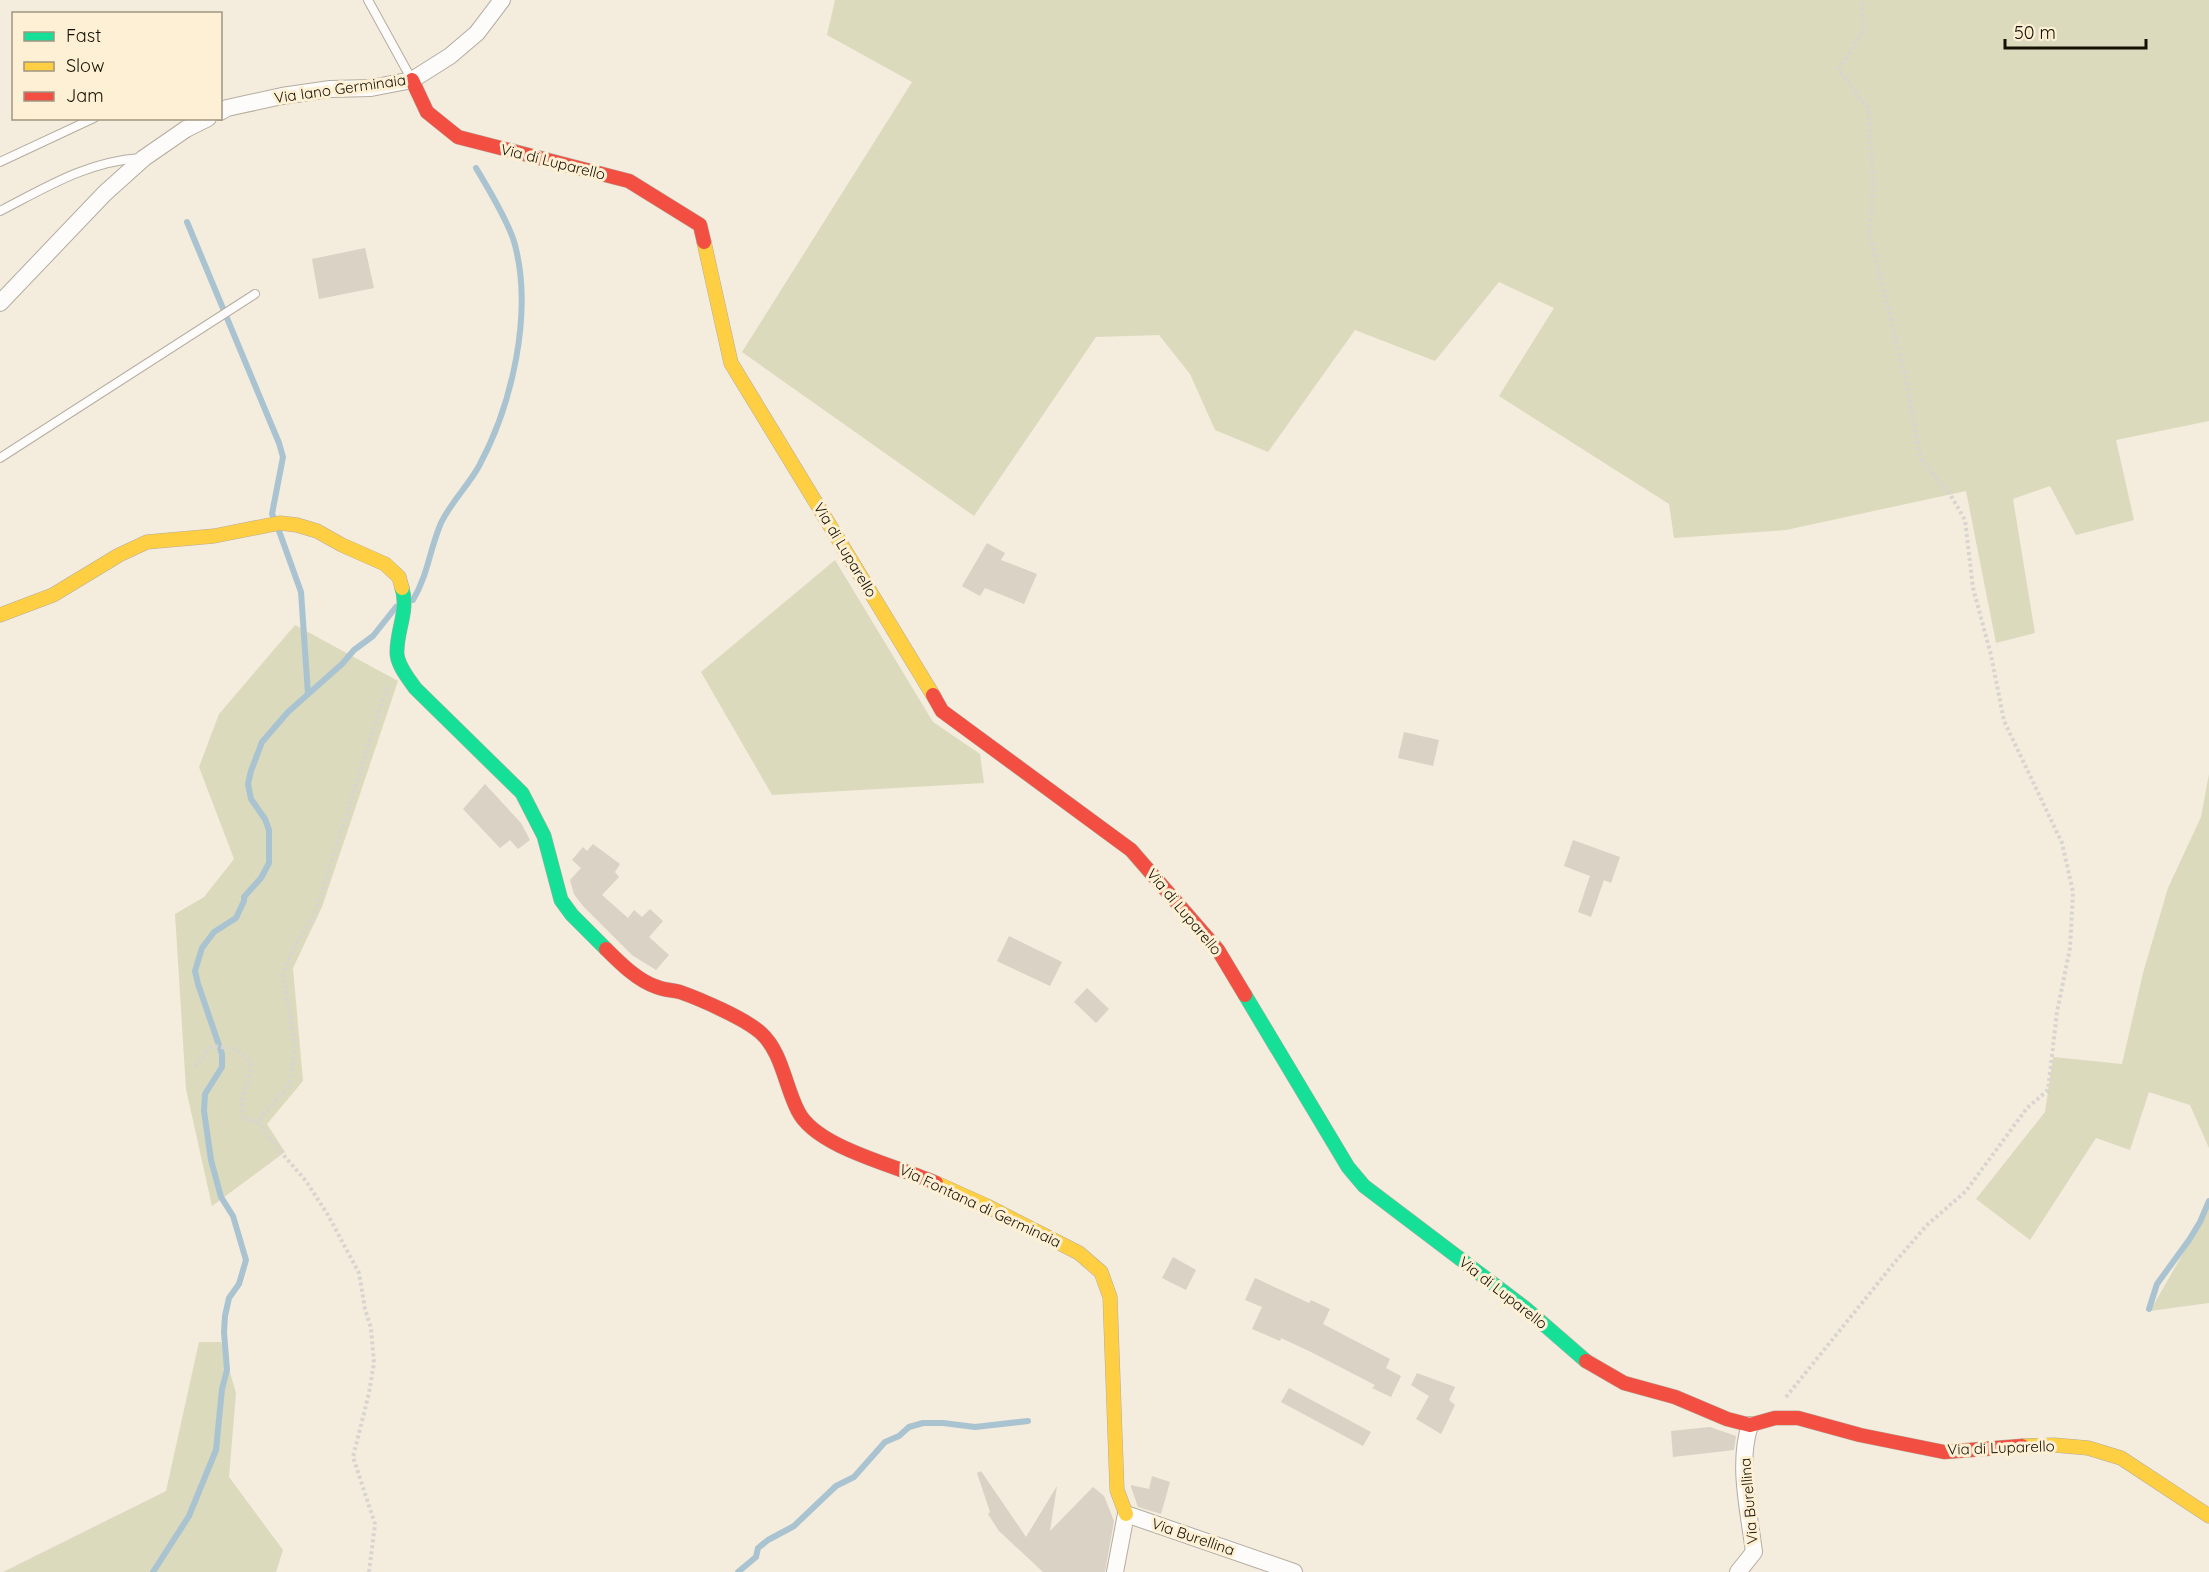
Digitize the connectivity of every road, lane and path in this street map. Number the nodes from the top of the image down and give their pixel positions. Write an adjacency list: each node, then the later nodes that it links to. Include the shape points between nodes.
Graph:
1 (368, 0): 4 (lane)
2 (502, 0): 4 (street, Via Iano Germinaia, via 477,33)
3 (1862, 0): 18 (path, via 1864,29 1839,70 1869,111 1873,181 1870,235 1877,269 1904,370 1921,459 1950,494 1965,520 1973,588 2004,721 2062,843 2073,892 2070,948 2057,1012 2048,1090 2027,1108 1966,1191 1920,1232 1795,1388)
4 (412, 80): 5 (street, Via Iano Germinaia, via 282,96); 19 (street, Via di Luparello, via 428,112 458,137 629,181 700,225 731,363 942,711 1131,850 1218,950 1348,1167 1364,1186 1609,1376)
5 (222, 111)
6 (90, 120): 9 (lane)
7 (201, 120): 8 (street)
8 (144, 158): 10 (lane, via 81,170); 12 (street, via 105,193)
9 (0, 162)
10 (0, 211)
11 (255, 294): 13 (lane)
12 (0, 303)
13 (0, 458)
14 (0, 615): 15 (street, via 53,595 147,542 214,536 280,523 317,531 385,564 399,577 406,600)
15 (397, 655): 17 (path, via 315,914 295,945 283,975 295,1045 290,1085); 20 (street, Via Fontana di Germinaia, via 415,688 522,793 544,836 561,900 623,966 656,987 715,1007 761,1033 776,1052 798,1112 808,1126 833,1144 912,1172 987,1206 1079,1253 1101,1272 1110,1297 1118,1490)
16 (195, 1067): 17 (path, via 212,1046 237,1049 250,1063 242,1097 243,1119)
17 (258, 1122): 22 (path, via 306,1181 359,1273 374,1363 352,1457 375,1524)
18 (1778, 1403)
19 (1750, 1425): 21 (street, Via di Luparello, via 1775,1418 1798,1418 1944,1452 2054,1445 2088,1448 2121,1458); 25 (street, Via Burellina, via 1744,1470 1754,1552)
20 (1126, 1514): 23 (street); 24 (street, Via Burellina)
21 (2209, 1516)
22 (369, 1572)
23 (1115, 1572)
24 (1294, 1572)
25 (1738, 1572)

